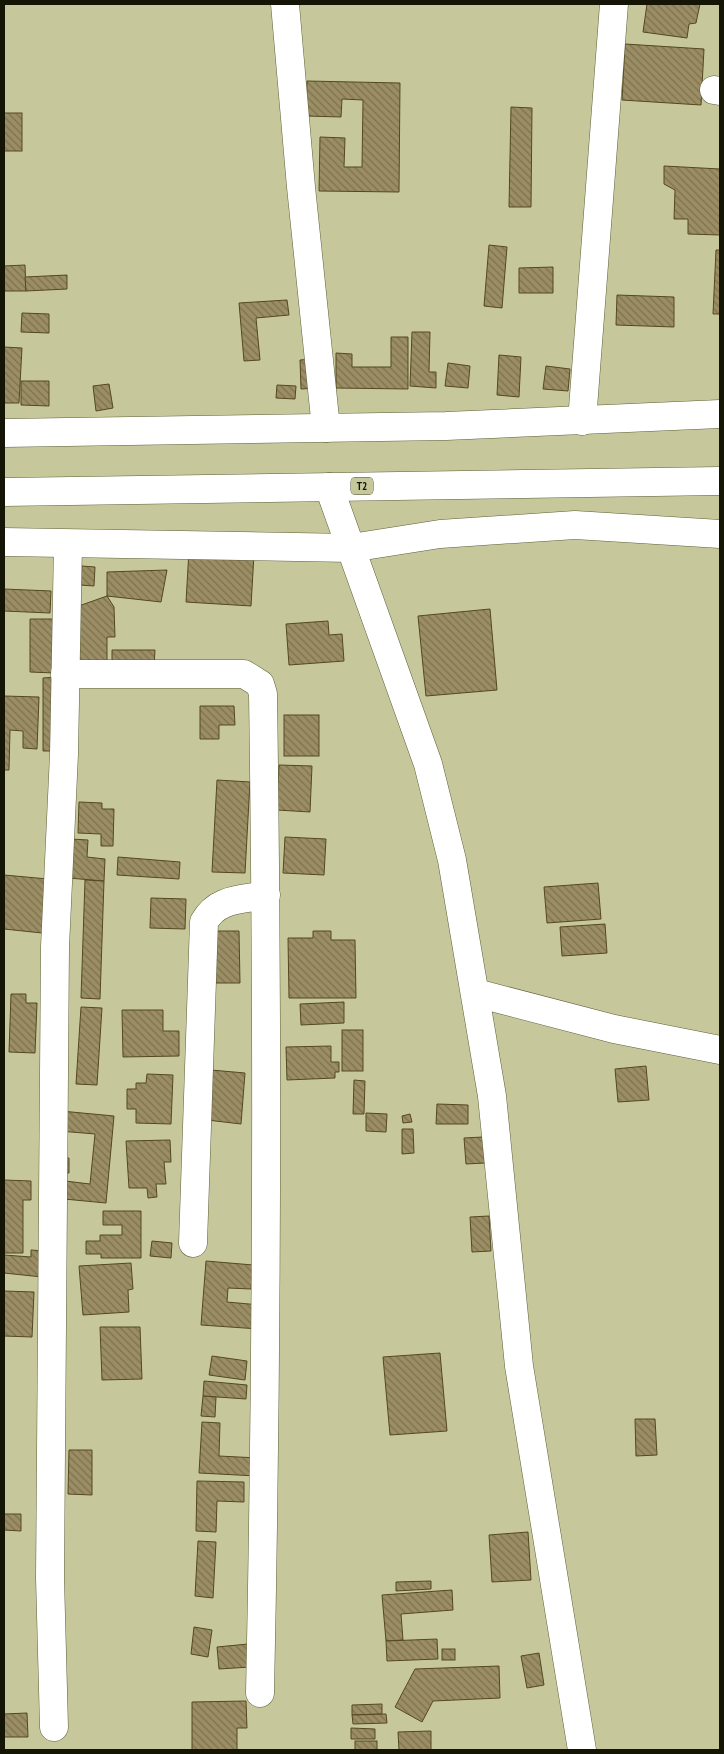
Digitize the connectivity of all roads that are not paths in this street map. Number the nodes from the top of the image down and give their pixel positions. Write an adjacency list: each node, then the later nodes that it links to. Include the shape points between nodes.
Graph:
1 (285, 4): 5 (main road)
2 (614, 4): 4 (main road)
3 (720, 414): 4 (main road)
4 (582, 422): 5 (main road)
5 (326, 428): 6 (main road)
6 (4, 433)
7 (720, 480): 8 (main road, T2)
8 (329, 487): 9 (main road, T2); 13 (main road)
9 (4, 492)
10 (720, 534): 13 (main road, via 575,525 440,534)
11 (4, 542): 12 (main road)
12 (68, 544): 13 (main road); 14 (main road)
13 (351, 548): 16 (main road, via 428,764 452,860)
14 (65, 674): 15 (main road, via 244,674 260,684); 20 (main road, via 55,947 50,1568)
15 (266, 895): 18 (main road, via 223,903 211,910 204,922); 19 (main road, via 265,1492)
16 (476, 993): 17 (main road, via 614,1029); 21 (main road, via 492,1096 519,1366)
17 (720, 1050)
18 (193, 1243)
19 (260, 1693)
20 (54, 1727)
21 (582, 1750)

